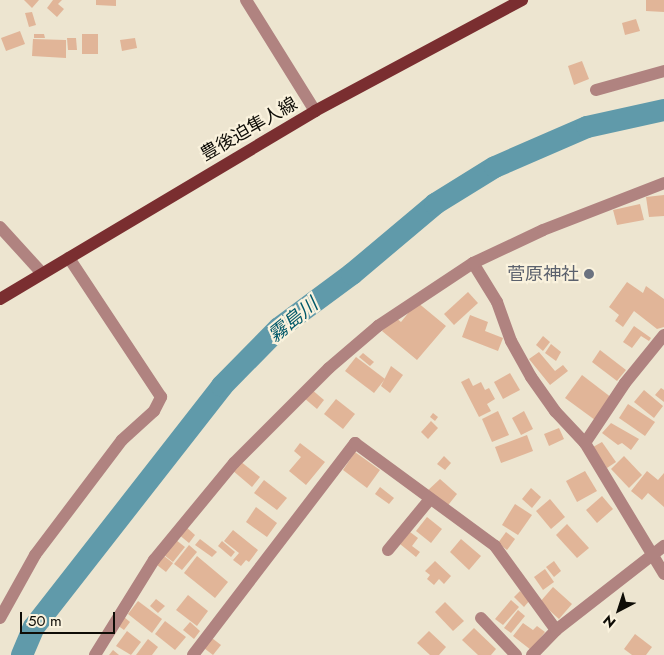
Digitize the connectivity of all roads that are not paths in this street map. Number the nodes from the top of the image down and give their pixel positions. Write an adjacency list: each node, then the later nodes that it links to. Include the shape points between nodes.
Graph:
1 (246, 0): 5 (street)
2 (522, 0): 5 (main road, 豊後迫隼人線)
3 (664, 71): 4 (street)
4 (596, 90)
5 (315, 111): 8 (main road, 豊後迫隼人線)
6 (664, 183): 9 (street, via 543,230)
7 (0, 227): 10 (street)
8 (69, 258): 10 (main road, 豊後迫隼人線); 19 (street, via 161,396 154,411 122,440 35,555)
9 (473, 263): 13 (street, via 497,302 511,341 531,377); 22 (street, via 378,326 329,368 234,463 154,560)
10 (41, 272): 11 (main road, 豊後迫隼人線)
11 (0, 298)
12 (664, 335): 13 (street, via 625,383)
13 (585, 443): 17 (street)
14 (430, 499): 16 (street); 21 (street, via 494,546); 23 (street, via 365,447 351,444)
15 (664, 546): 17 (street)
16 (388, 550)
17 (653, 555): 18 (street); 21 (street)
18 (664, 574)
19 (0, 618)
20 (481, 618): 24 (street)
21 (556, 630): 25 (street)
22 (95, 655)
23 (192, 655)
24 (516, 655)
25 (532, 655)

